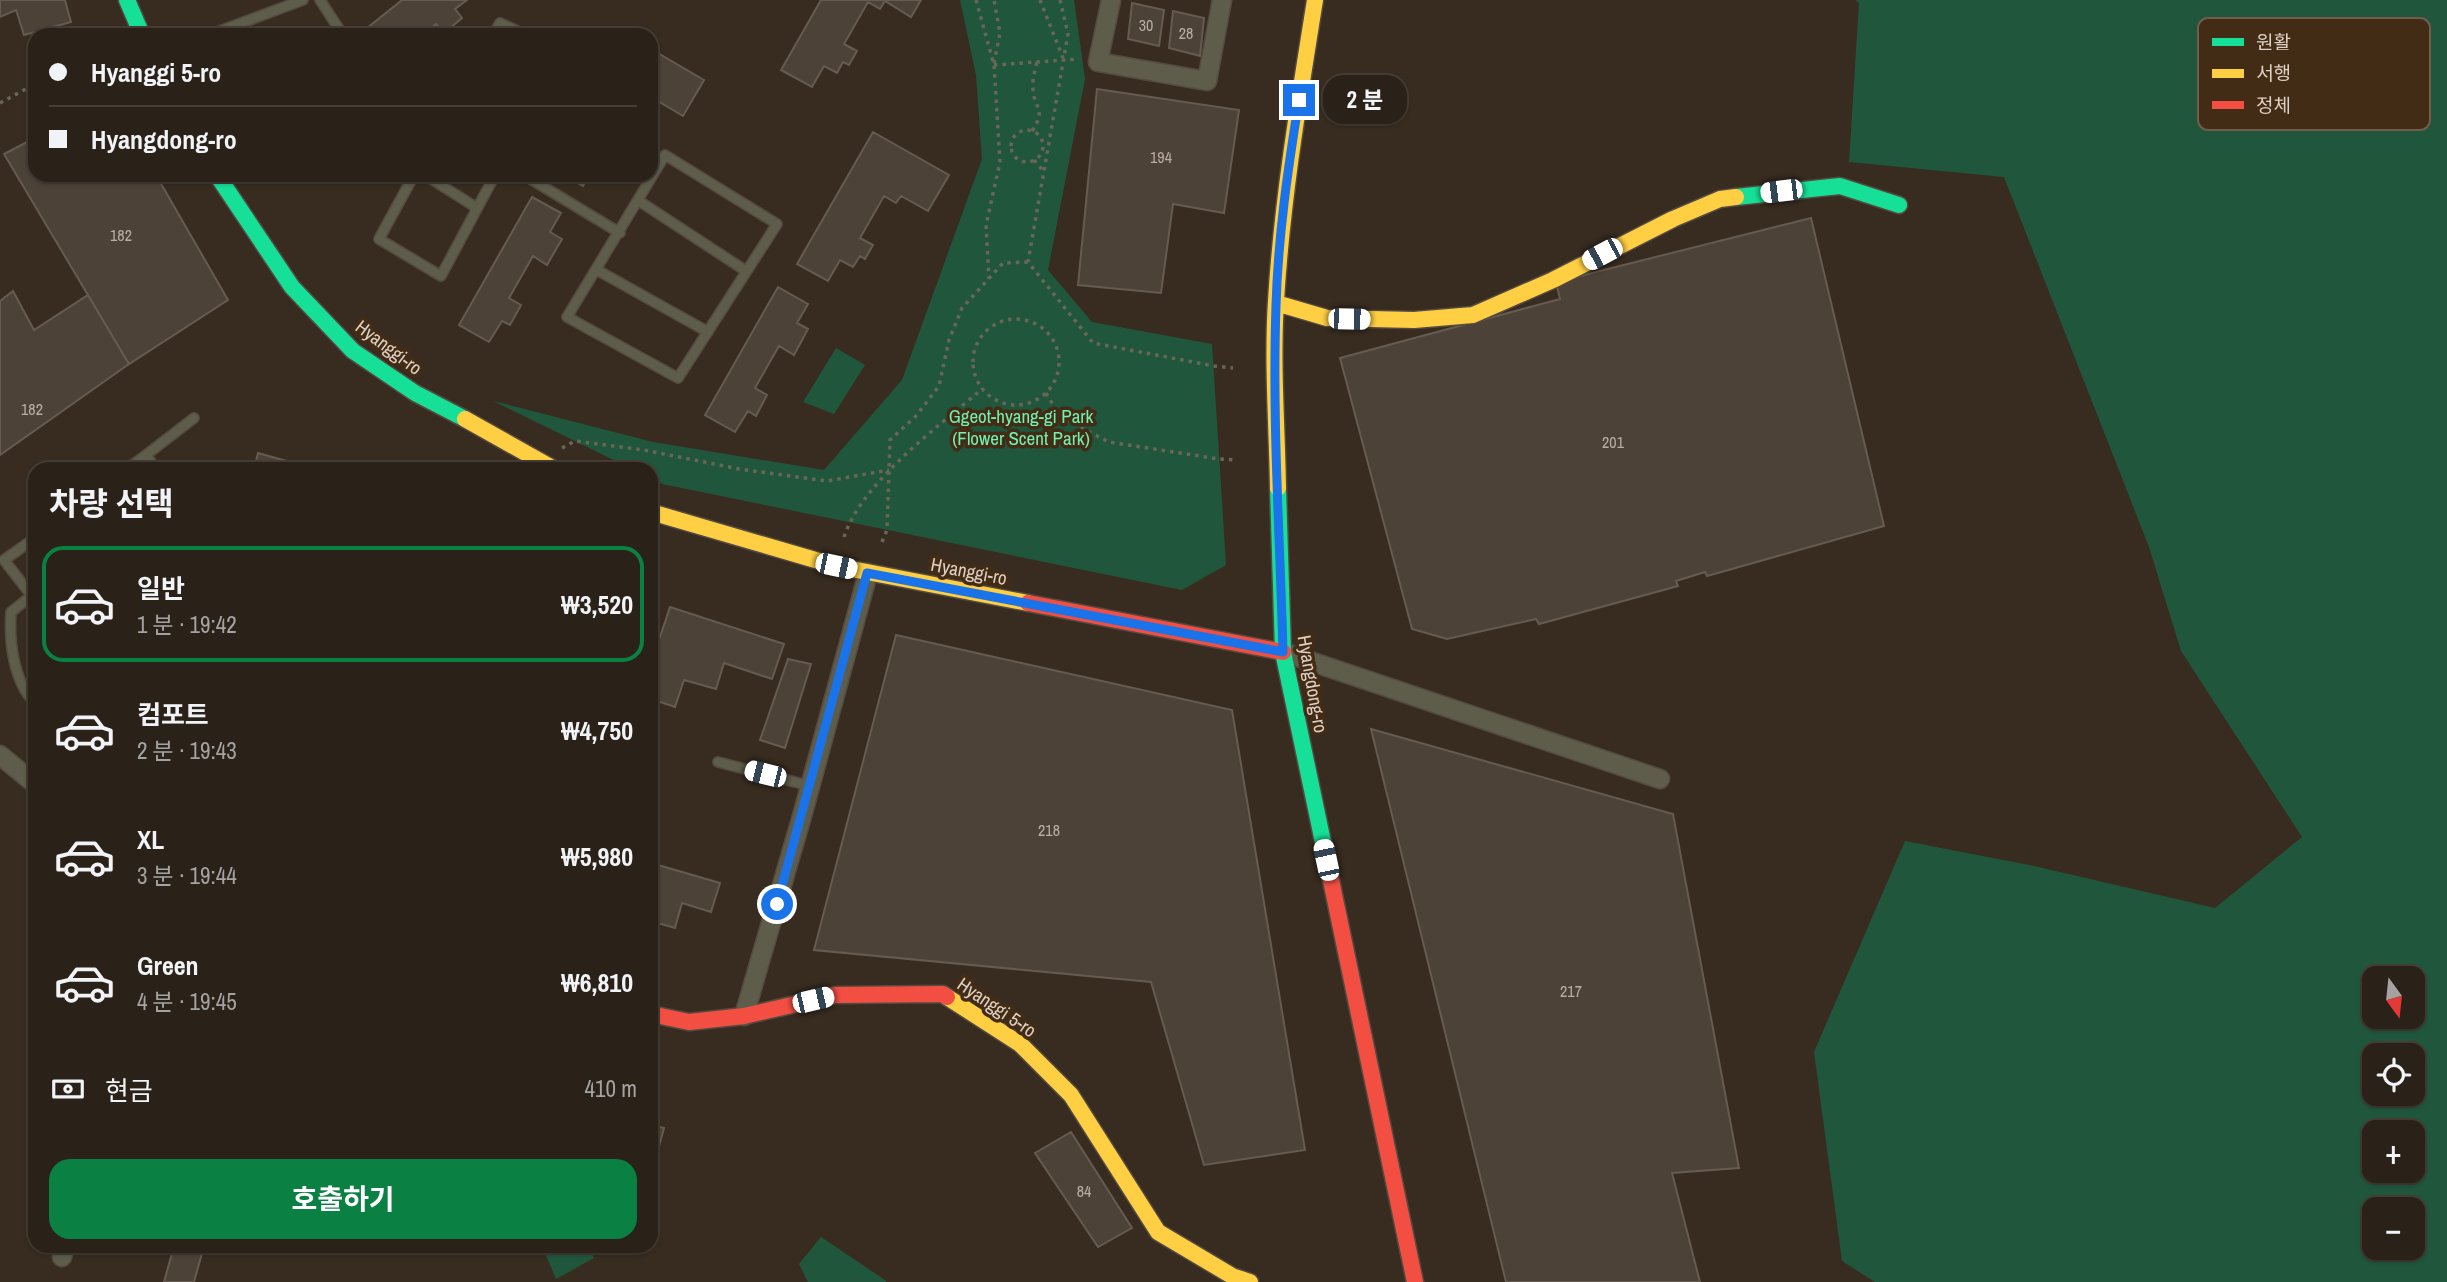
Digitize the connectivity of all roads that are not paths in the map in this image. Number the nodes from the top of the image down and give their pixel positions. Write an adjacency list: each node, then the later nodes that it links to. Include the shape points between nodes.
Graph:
1 (127, 0): 7 (main road)
2 (303, 0): 8 (lane)
3 (320, 0): 9 (lane)
4 (1111, 0): 5 (street, via 1098,62 1207,81)
5 (1222, 0)
6 (1315, 0): 25 (main road, Hyangdong-ro, via 1287,174)
7 (139, 28)
8 (228, 28)
9 (338, 28)
10 (497, 28): 11 (lane, via 500,23)
11 (511, 28)
12 (658, 167): 24 (lane, via 665,155 776,224)
13 (221, 182): 31 (main road, Hyanggi-ro, via 292,287 353,351 415,393)
14 (410, 182): 21 (lane, via 379,239 441,276)
15 (436, 182): 21 (lane)
16 (491, 182): 21 (lane)
17 (536, 182): 22 (lane)
18 (650, 182): 19 (lane)
19 (639, 201): 22 (lane); 24 (lane)
20 (1899, 205): 25 (main road, via 1840,186 1720,200 1473,315 1414,320 1327,318)
21 (477, 208)
22 (620, 233): 23 (lane)
23 (597, 271): 26 (lane); 26 (lane, via 567,317 678,378)
24 (746, 271): 26 (lane)
25 (1276, 303): 37 (main road, Hyangdong-ro)
26 (708, 332)
27 (194, 418): 28 (lane)
28 (146, 455): 29 (lane); 30 (lane)
29 (136, 462)
30 (151, 462)
31 (542, 462)
32 (658, 514): 34 (main road, Hyanggi-ro)
33 (28, 543): 35 (lane, via 4,560)
34 (867, 573): 37 (main road, Hyanggi-ro); 43 (street)
35 (28, 588)
36 (28, 599): 38 (lane, via 10,612 9,636 18,673)
37 (1283, 652): 42 (street); 47 (main road, Hyangdong-ro)
38 (28, 691)
39 (0, 755): 41 (street)
40 (718, 762): 43 (lane)
41 (28, 778)
42 (1660, 779)
43 (810, 786): 45 (street)
44 (658, 1015): 45 (main road, Hyanggi 5-ro, via 689,1022)
45 (744, 1016): 46 (main road, Hyanggi 5-ro, via 835,995 943,994 1020,1044 1071,1095 1158,1232)
46 (1250, 1282)
47 (1415, 1282)

